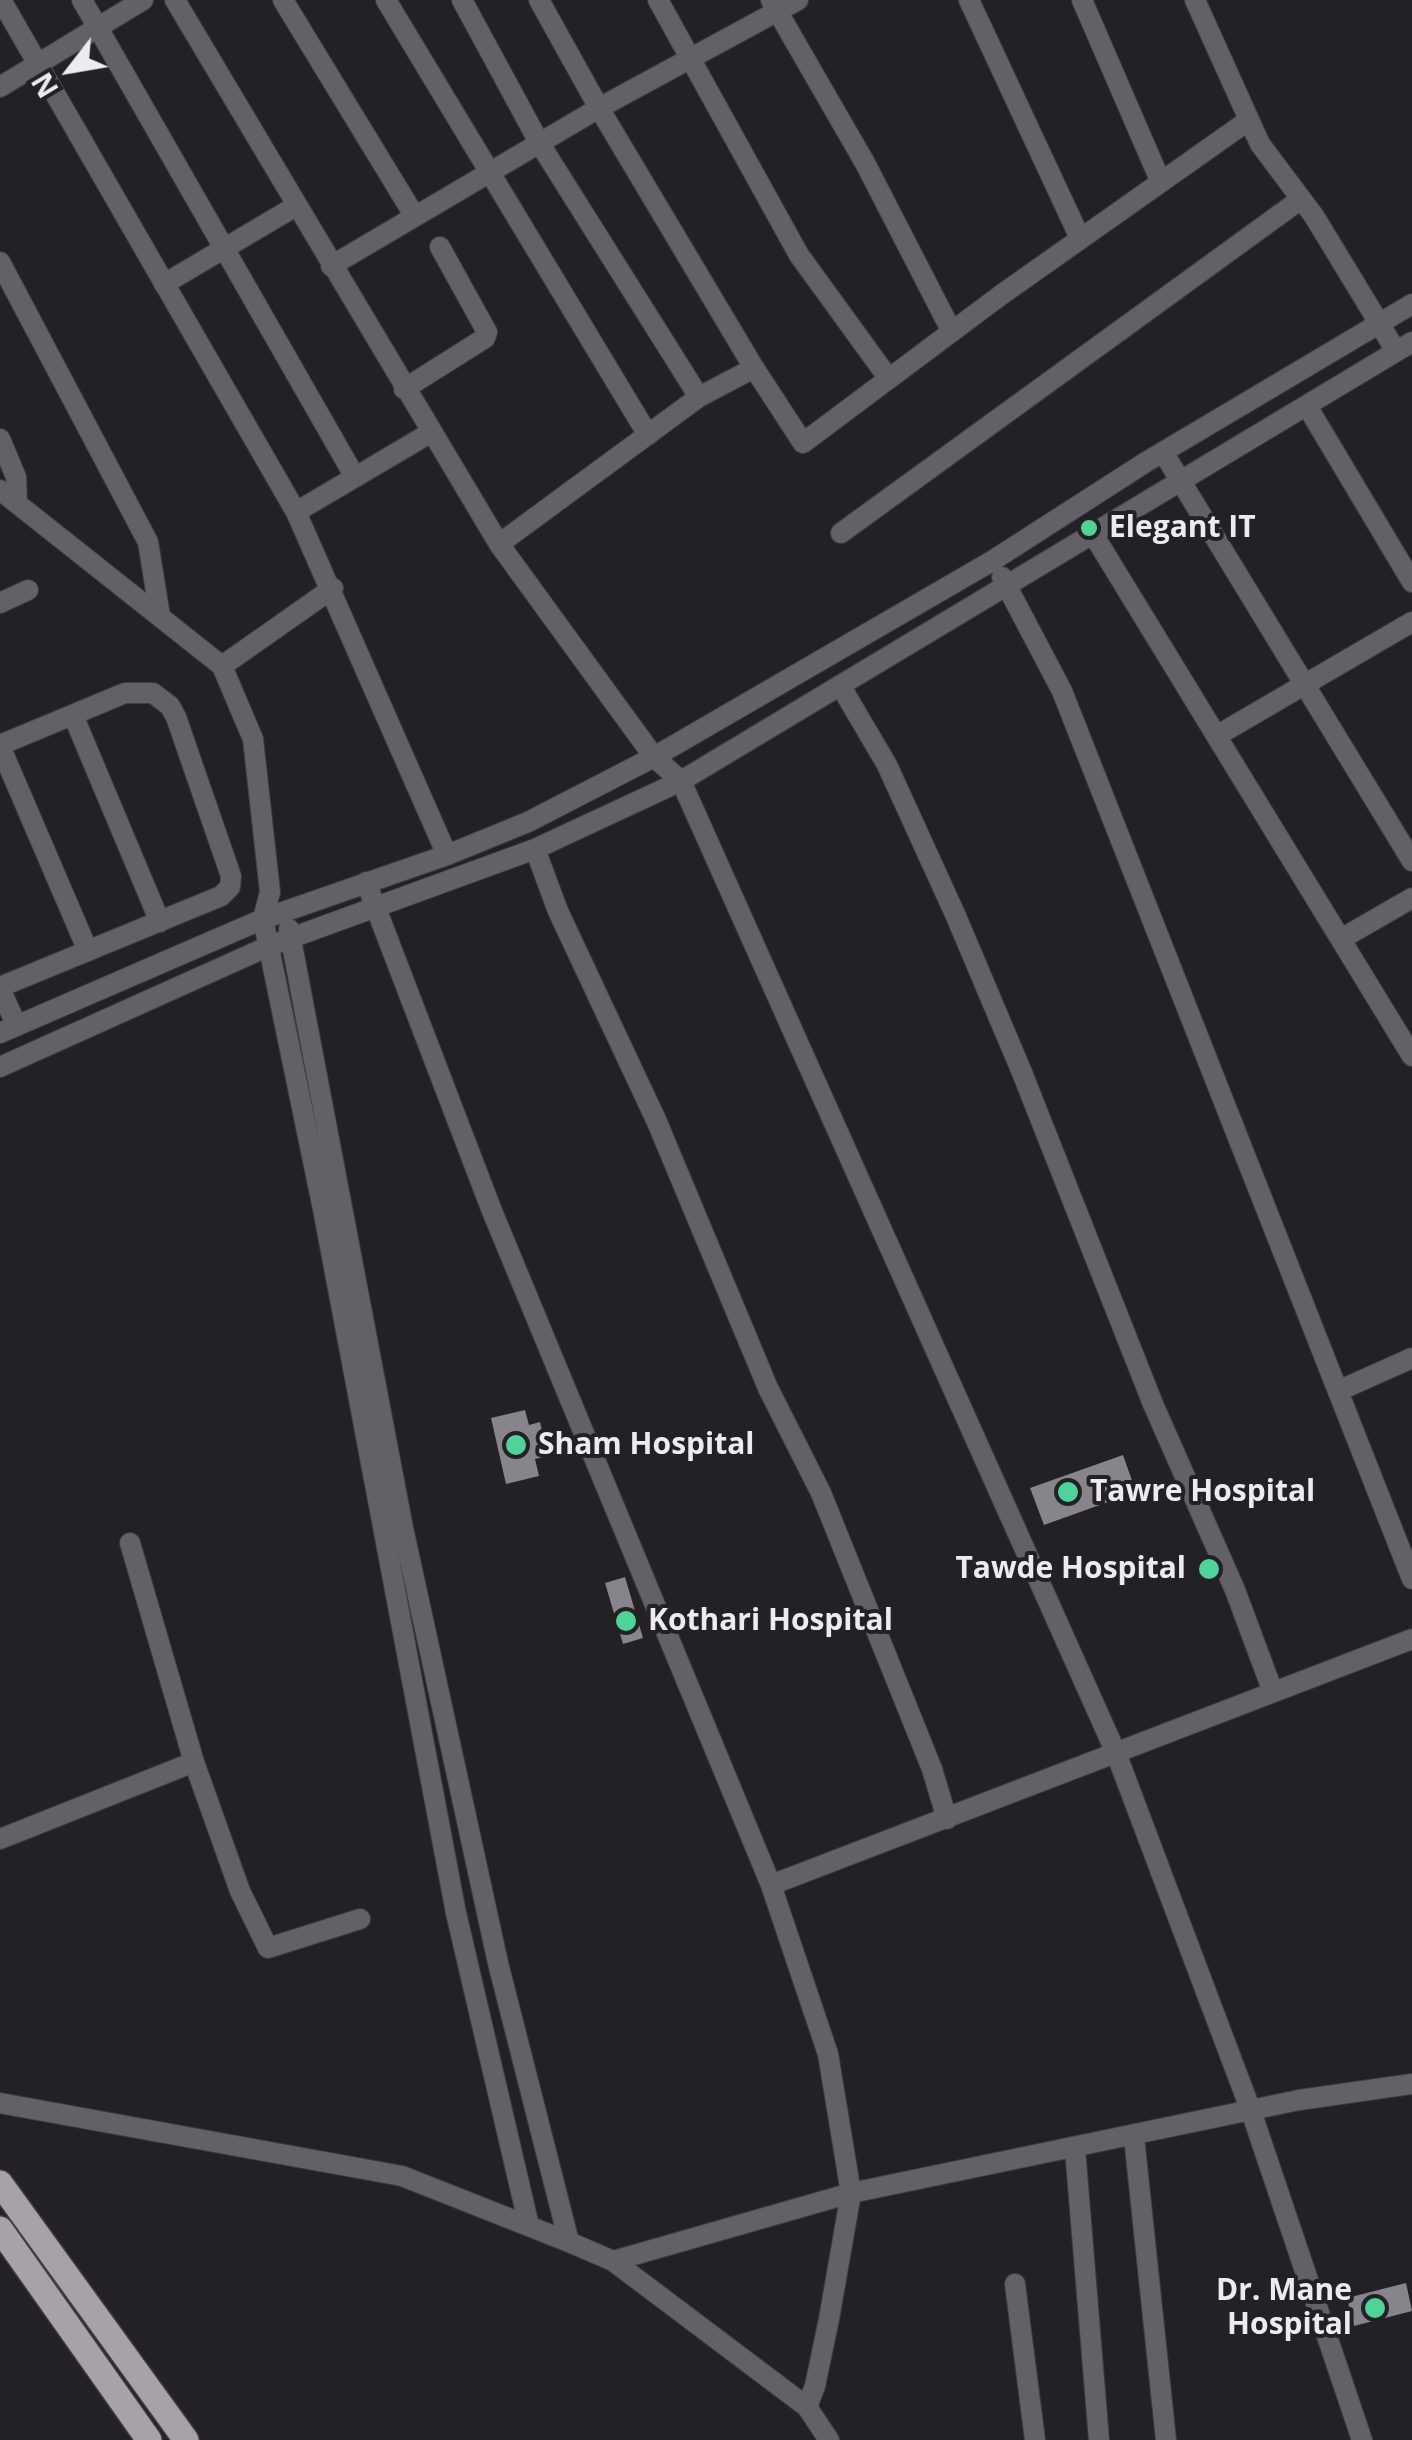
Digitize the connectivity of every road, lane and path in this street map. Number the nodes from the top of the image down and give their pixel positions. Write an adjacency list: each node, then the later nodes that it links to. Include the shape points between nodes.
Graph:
1 (0, 0): 17 (street)
2 (82, 0): 15 (street)
3 (143, 0): 15 (street)
4 (175, 0): 25 (street)
5 (283, 0): 26 (street)
6 (386, 0): 22 (street)
7 (462, 0): 21 (street)
8 (538, 0): 19 (street)
9 (658, 0): 16 (street)
10 (798, 0): 14 (street)
11 (969, 0): 27 (street)
12 (1082, 0): 23 (street)
13 (1195, 0): 20 (street)
14 (774, 6): 16 (street); 35 (street)
15 (98, 28): 17 (street); 29 (street)
16 (689, 61): 19 (street); 38 (street, via 799,255)
17 (37, 65): 18 (street); 32 (street)
18 (0, 87)
19 (599, 108): 21 (street); 37 (street)
20 (1249, 120): 23 (street); 24 (street)
21 (540, 144): 22 (street); 40 (street)
22 (488, 172): 26 (street); 43 (street)
23 (1160, 180): 27 (street)
24 (1301, 199): 34 (street); 50 (street)
25 (296, 206): 29 (street); 31 (street)
26 (414, 215): 31 (street)
27 (1080, 238): 35 (street)
28 (440, 247): 39 (street, via 485,338)
29 (224, 248): 32 (street); 46 (street)
30 (0, 262): 61 (street, via 148,542)
31 (331, 266): 39 (street)
32 (164, 284): 49 (street)
33 (1412, 304): 34 (street)
34 (1378, 322): 36 (street); 45 (street)
35 (952, 332): 38 (street)
36 (1404, 346): 41 (street)
37 (754, 368): 38 (street, via 803,443); 40 (street)
38 (889, 379)
39 (404, 388): 42 (street)
40 (699, 397): 43 (street)
41 (1307, 406): 47 (street); 54 (street)
42 (430, 432): 46 (street); 53 (street)
43 (648, 435): 53 (street)
44 (0, 439): 48 (street, via 16,477)
45 (1163, 452): 47 (street); 55 (street)
46 (355, 477): 49 (street)
47 (1181, 480): 51 (street); 65 (street)
48 (8, 496): 61 (street)
49 (296, 512): 58 (street)
50 (841, 533)
51 (1093, 534): 57 (street); 67 (street)
52 (1412, 539): 54 (street)
53 (498, 544): 69 (street)
54 (1393, 550): 56 (street)
55 (992, 562): 57 (street); 69 (street)
56 (1412, 582)
57 (1008, 587): 64 (street); 90 (street, via 1062,690)
58 (332, 588): 63 (street); 72 (street)
59 (28, 590): 60 (street)
60 (0, 603)
61 (160, 616): 63 (street)
62 (1412, 622): 65 (street)
63 (222, 666): 75 (street, via 253,739)
64 (840, 685): 70 (street); 96 (street, via 887,765 955,914)
65 (1306, 686): 67 (street); 73 (street)
66 (73, 714): 68 (street); 80 (street); 80 (street, via 138,691 153,693 176,718 232,876 221,896)
67 (1218, 736): 82 (street)
68 (0, 745): 84 (street)
69 (654, 757): 70 (street); 72 (street)
70 (681, 781): 71 (street); 97 (street)
71 (535, 849): 77 (street); 99 (street, via 768,1388 834,1524)
72 (447, 855): 74 (street)
73 (1412, 861)
74 (366, 882): 77 (street); 78 (street)
75 (270, 892): 78 (street); 79 (street)
76 (1412, 898): 82 (street)
77 (376, 907): 81 (street); 101 (street, via 492,1210)
78 (285, 912): 79 (street); 81 (street)
79 (263, 919): 83 (street); 86 (street)
80 (160, 922): 84 (street)
81 (292, 938): 83 (street); 92 (street)
82 (1341, 939): 87 (street)
83 (270, 946): 88 (street); 93 (street)
84 (88, 951): 85 (street)
85 (0, 988): 86 (street)
86 (8, 1030)
87 (1412, 1056)
88 (0, 1068)
89 (1412, 1358): 90 (street)
90 (1338, 1391): 94 (street)
91 (130, 1544): 98 (street)
92 (409, 1552): 93 (street); 112 (street, via 498,1964)
93 (387, 1556): 110 (street, via 456,1913)
94 (1412, 1579)
95 (1412, 1638): 96 (street)
96 (1273, 1692): 97 (street)
97 (1116, 1753): 99 (street); 105 (street)
98 (194, 1762): 100 (street); 102 (street, via 268,1948)
99 (946, 1819): 101 (street)
100 (0, 1839)
101 (771, 1885): 109 (street, via 828,2054)
102 (360, 1918)
103 (1412, 2084): 105 (street)
104 (0, 2103): 110 (street, via 402,2176)
105 (1251, 2111): 106 (street); 122 (street)
106 (1134, 2137): 107 (street); 121 (street)
107 (1075, 2148): 109 (street); 120 (street)
108 (0, 2183): 117 (main road)
109 (851, 2194): 113 (street); 115 (street)
110 (529, 2226): 112 (street)
111 (0, 2228): 116 (main road)
112 (569, 2242): 113 (street)
113 (613, 2262): 115 (street)
114 (1015, 2284): 119 (street)
115 (807, 2407): 118 (street)
116 (149, 2440)
117 (186, 2440)
118 (829, 2440)
119 (1036, 2440)
120 (1099, 2440)
121 (1166, 2440)
122 (1362, 2440)

